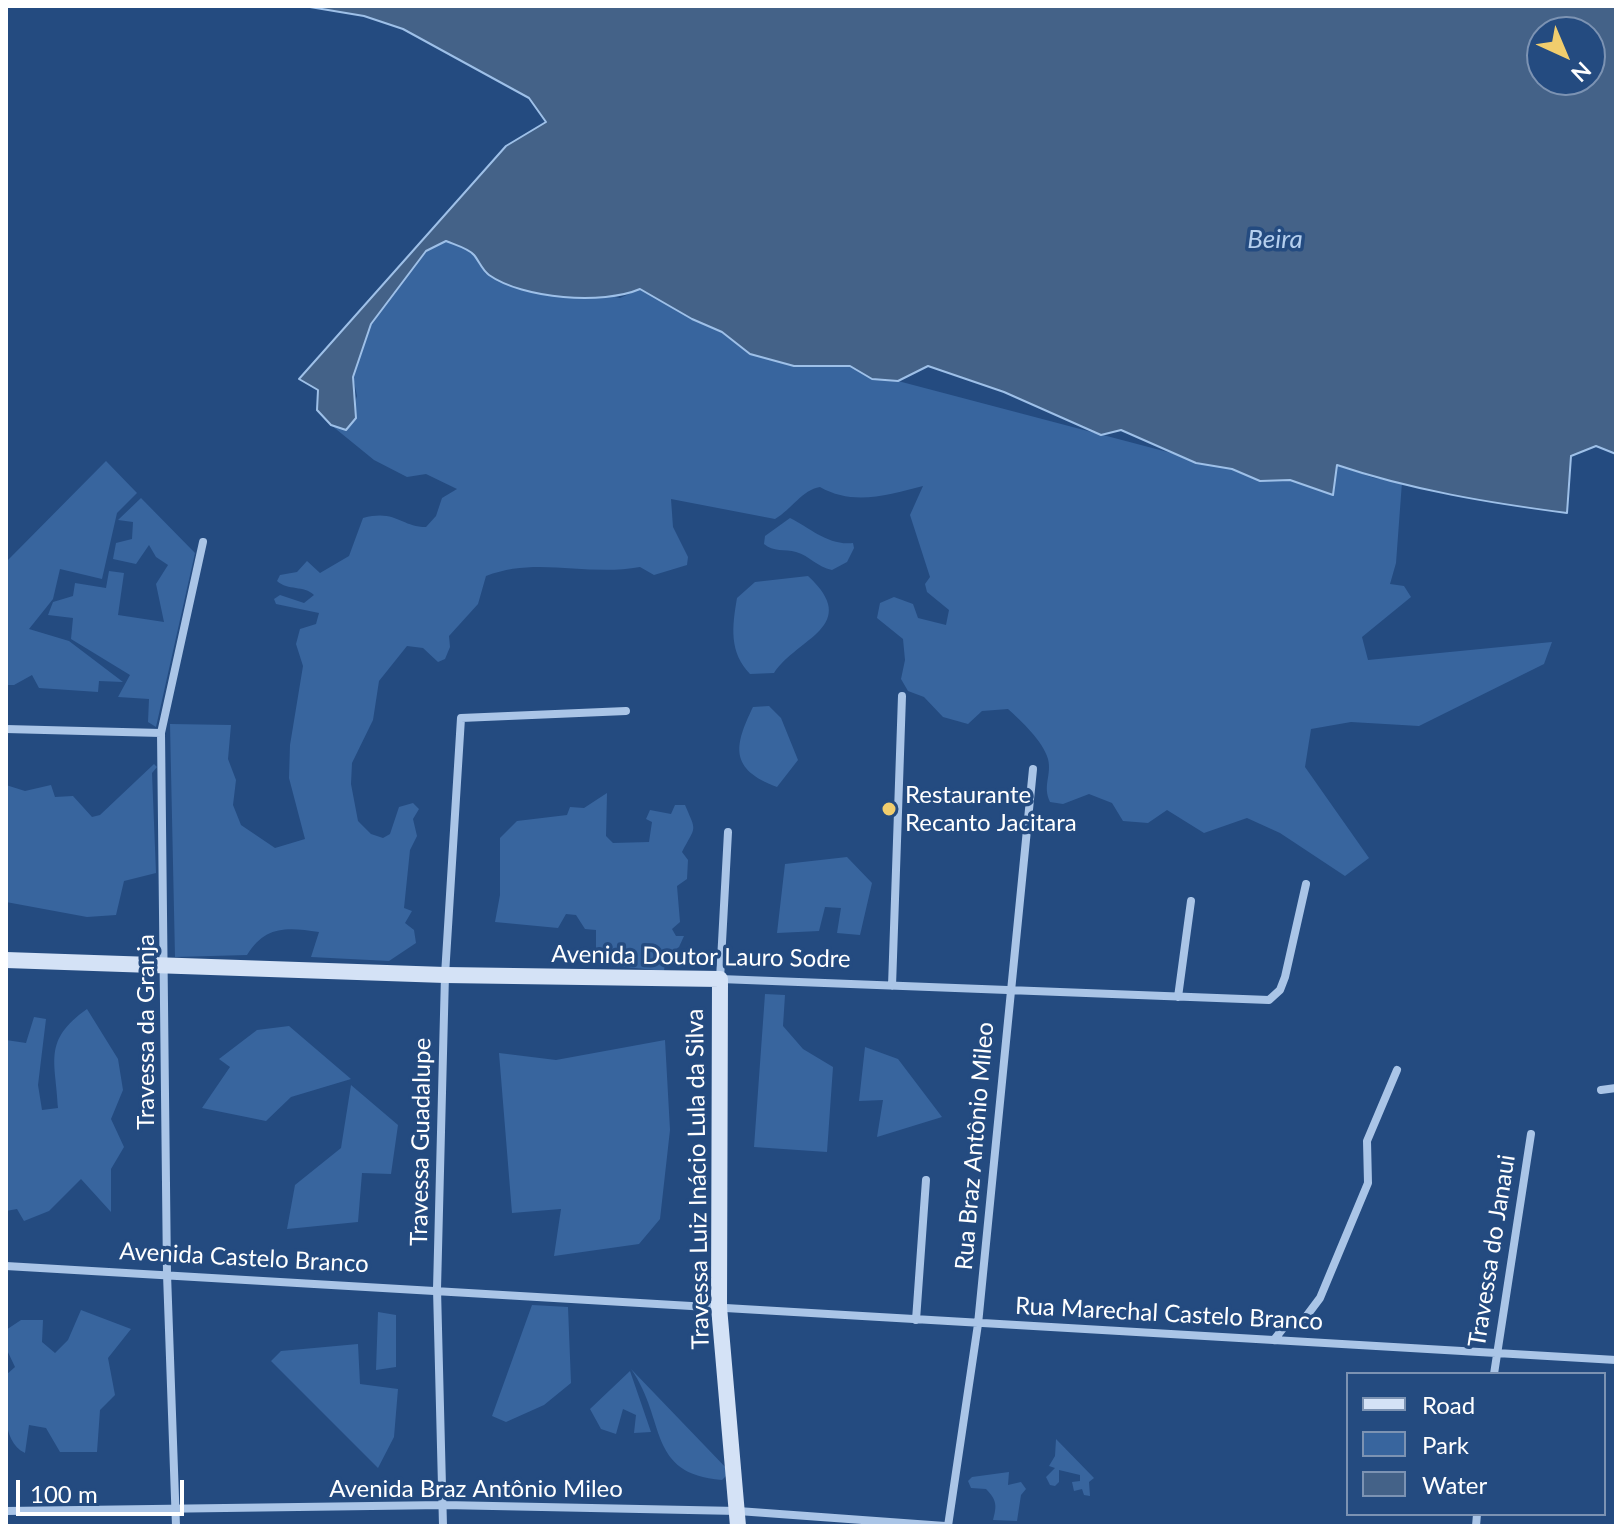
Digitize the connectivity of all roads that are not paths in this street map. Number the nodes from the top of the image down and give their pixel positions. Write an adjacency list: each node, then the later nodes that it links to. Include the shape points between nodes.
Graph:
1 (203, 542): 5 (street, Travessa da Granja)
2 (902, 696): 14 (street)
3 (626, 711): 12 (street, Travessa Guadalupe, via 461,718)
4 (6, 729): 5 (street)
5 (161, 733): 11 (street, Travessa da Granja)
6 (1033, 769): 15 (street, Rua Braz Antônio Mileo)
7 (728, 832): 13 (street, Travessa Luiz Inácio Lula da Silva)
8 (1306, 884): 16 (street, Avenida Doutor Lauro Sodre, via 1285,977 1275,997)
9 (1191, 901): 16 (street)
10 (6, 960): 11 (street, Avenida Doutor Lauro Sodre)
11 (166, 964): 12 (street, Avenida Doutor Lauro Sodre); 23 (street, Travessa da Granja)
12 (445, 975): 13 (street, Avenida Doutor Lauro Sodre); 24 (street, Travessa Guadalupe)
13 (720, 979): 14 (street, Avenida Doutor Lauro Sodre); 25 (street, Travessa Luiz Inácio Lula da Silva)
14 (892, 986): 15 (street, Avenida Doutor Lauro Sodre)
15 (1010, 991): 16 (street, Avenida Doutor Lauro Sodre); 27 (street, Rua Braz Antônio Mileo)
16 (1178, 997)
17 (1397, 1070): 28 (street, via 1367,1141 1368,1183 1320,1298 1305,1318 1284,1327)
18 (1616, 1088): 19 (street)
19 (1601, 1090)
20 (1531, 1134): 29 (street, Travessa do Janaui)
21 (926, 1180): 26 (street)
22 (6, 1266): 23 (street, Avenida Castelo Branco)
23 (167, 1274): 24 (street, Avenida Castelo Branco); 34 (street, Travessa da Granja)
24 (437, 1289): 25 (street, Avenida Castelo Branco); 32 (street, Travessa Guadalupe)
25 (719, 1307): 26 (street, Rua Marechal Castelo Branco); 35 (street, Travessa Luiz Inácio Lula da Silva)
26 (916, 1320): 27 (street, Rua Marechal Castelo Branco)
27 (978, 1324): 28 (street, Rua Marechal Castelo Branco); 38 (street, Rua Braz Antônio Mileo)
28 (1274, 1340): 29 (street, Rua Marechal Castelo Branco)
29 (1496, 1353): 30 (street, Rua Marechal Castelo Branco); 31 (street, Travessa do Janaui)
30 (1616, 1360)
31 (1494, 1372)
32 (444, 1505): 34 (street, Avenida Braz Antônio Mileo); 35 (street, Avenida Braz Antônio Mileo); 37 (street, Travessa Guadalupe)
33 (6, 1511): 34 (street, Avenida Braz Antônio Mileo)
34 (176, 1511): 36 (street, Travessa da Granja)
35 (738, 1519): 38 (street, Avenida Braz Antônio Mileo)
36 (176, 1526)
37 (443, 1526)
38 (946, 1526)

